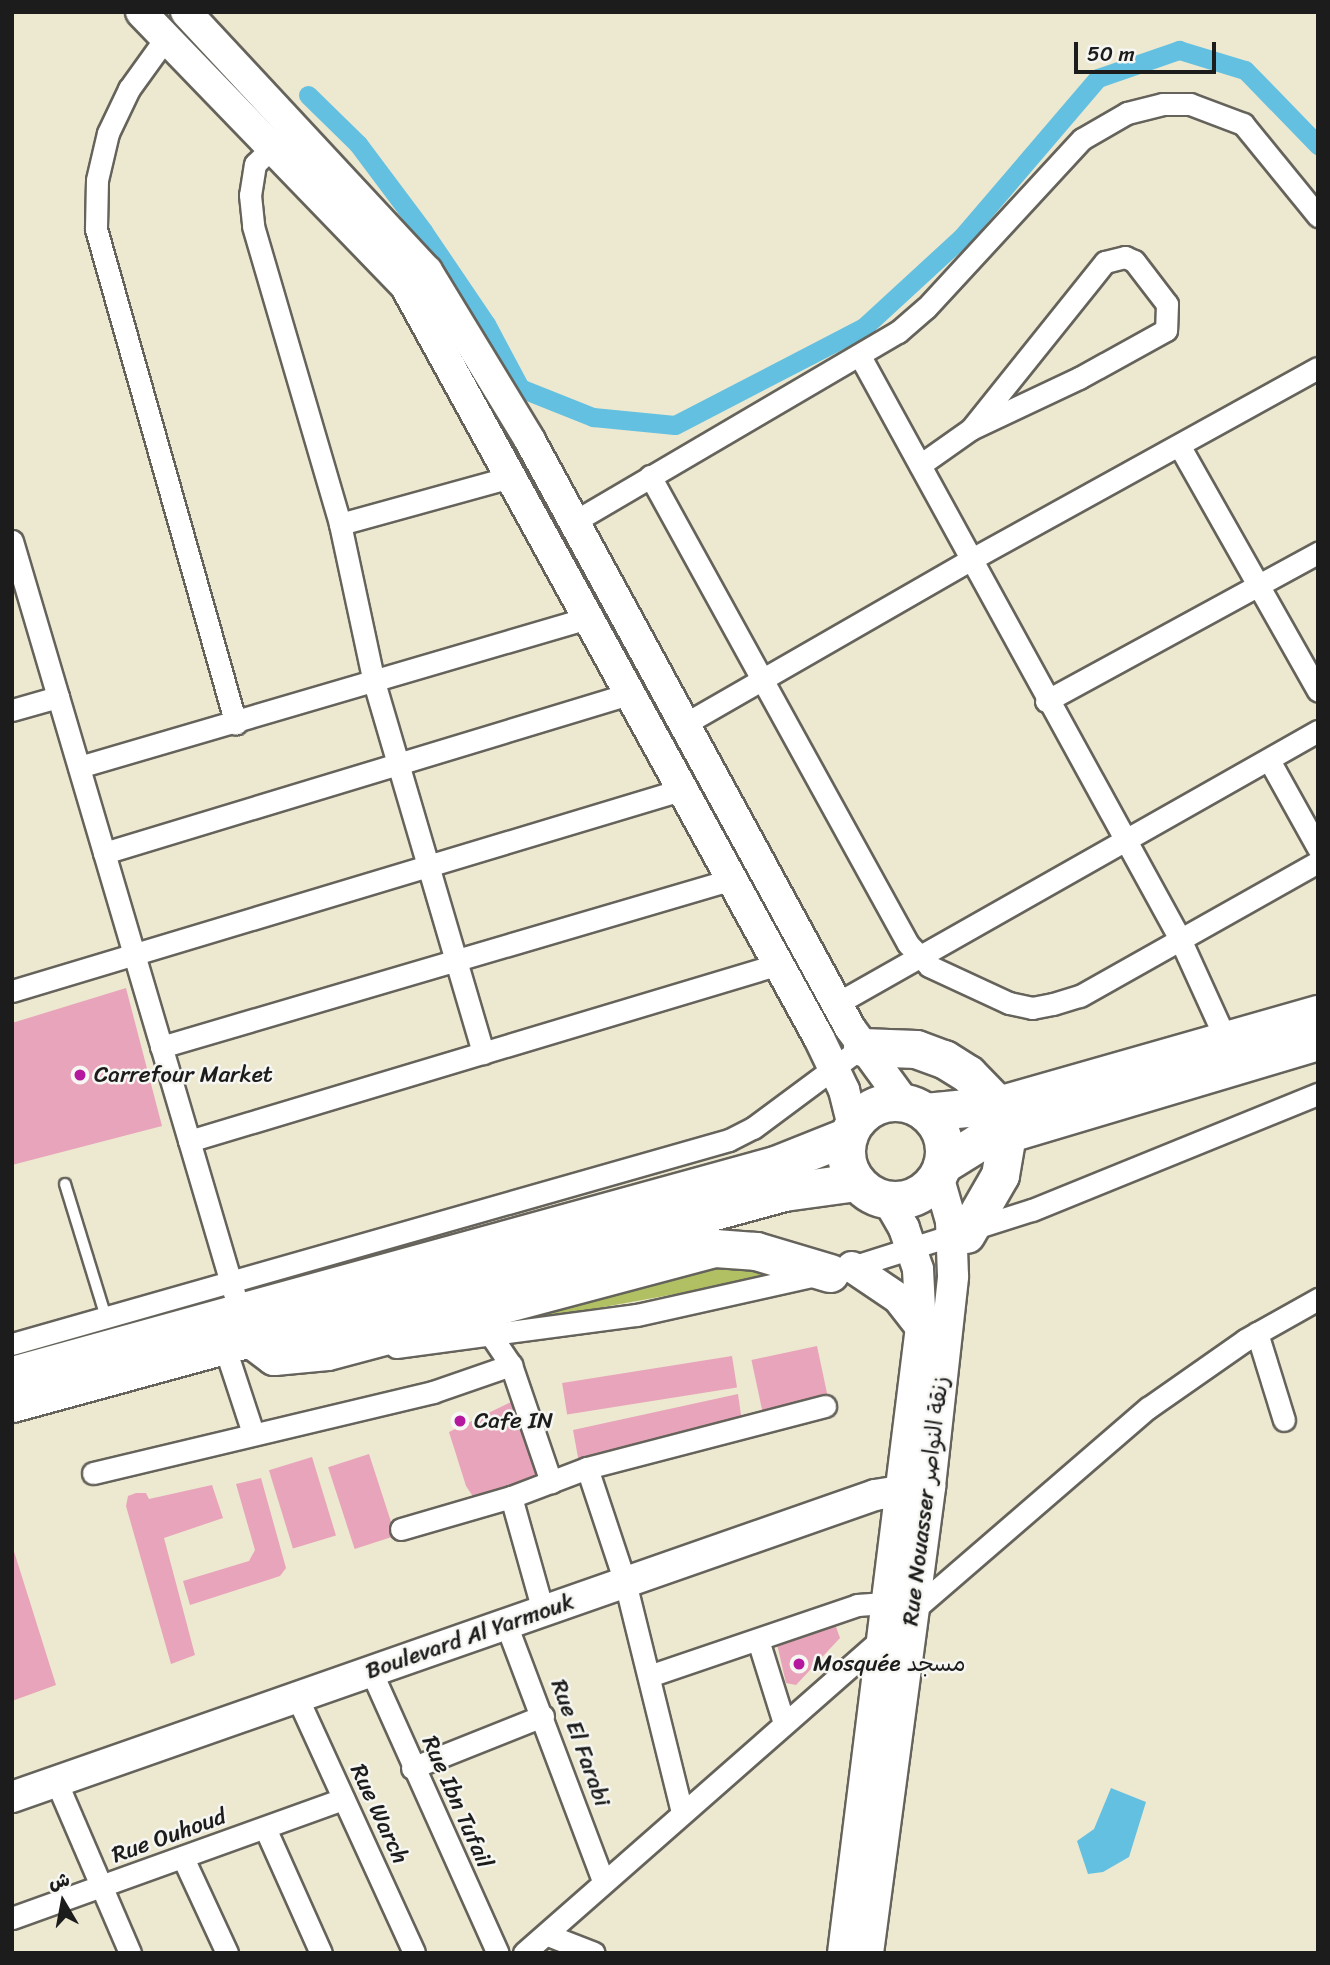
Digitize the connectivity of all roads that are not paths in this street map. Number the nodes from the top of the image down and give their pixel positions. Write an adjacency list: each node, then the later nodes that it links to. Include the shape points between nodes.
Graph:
1 (141, 12): 3 (main road)
2 (186, 12): 4 (main road)
3 (165, 40): 5 (main road); 28 (street, via 129,89 108,133 97,180 96,229)
4 (295, 128): 5 (street); 14 (main road, via 427,271 529,439)
5 (270, 146): 12 (main road, via 405,285); 15 (street, via 255,164 251,179 253,226)
6 (1318, 216): 7 (street, via 1243,124 1191,104 1163,104 1127,113 1082,139 926,309)
7 (861, 358): 11 (street); 13 (street)
8 (1318, 368): 10 (street)
9 (971, 429): 9 (street, via 1044,396 1166,330 1167,304 1134,261 1125,257 1105,262); 11 (street)
10 (1180, 447): 18 (street); 19 (street)
11 (920, 465): 18 (street)
12 (514, 476): 15 (street); 20 (main road)
13 (650, 476): 14 (street); 21 (street)
14 (572, 523): 29 (main road)
15 (340, 524): 22 (street)
16 (12, 541): 25 (street)
17 (1318, 553): 19 (street)
18 (970, 560): 21 (street); 26 (street)
19 (1258, 587): 23 (street); 26 (street)
20 (591, 617): 22 (street); 24 (main road)
21 (762, 679): 29 (street); 43 (street)
22 (374, 682): 28 (street); 32 (street)
23 (1318, 691)
24 (632, 693): 32 (street); 34 (main road)
25 (58, 698): 27 (street); 33 (street)
26 (1046, 702): 35 (street)
27 (12, 710)
28 (236, 724): 33 (street)
29 (683, 725): 47 (main road)
30 (1318, 731): 31 (street)
31 (1269, 760): 35 (street); 36 (street)
32 (398, 764): 37 (street); 39 (street)
33 (79, 767): 37 (street)
34 (684, 789): 39 (street); 40 (main road)
35 (1123, 841): 41 (street); 43 (street)
36 (1318, 848)
37 (104, 853): 42 (street)
38 (1318, 862): 41 (street)
39 (428, 865): 42 (street); 44 (street)
40 (733, 879): 44 (street); 45 (main road)
41 (1180, 939): 43 (street, via 1080,996 1032,1008 1009,1003); 50 (street)
42 (134, 951): 46 (street); 51 (street)
43 (916, 957): 47 (street)
44 (456, 960): 51 (street); 52 (street)
45 (779, 964): 52 (street); 53 (main road)
46 (12, 991)
47 (836, 1004): 53 (main road)
48 (1318, 1014): 50 (highway)
49 (1318, 1041): 56 (highway)
50 (1227, 1042): 56 (highway)
51 (161, 1047): 58 (street)
52 (483, 1053): 58 (street)
53 (849, 1058): 55 (main road); 56 (highway, via 916,1049 944,1059 968,1074); 57 (main road); 67 (street, via 753,1128 729,1140)
54 (1318, 1094): 62 (street)
55 (915, 1107): 56 (highway); 57 (highway, via 880,1104); 59 (highway, via 940,1130)
56 (1003, 1119): 59 (highway); 62 (highway, via 1000,1175)
57 (850, 1131): 61 (highway, via 847,1160); 67 (highway, via 775,1165)
58 (189, 1141): 67 (street)
59 (940, 1170): 61 (highway, via 921,1193); 62 (main road, Rue Nouasser زنقة النواصر)
60 (65, 1184): 66 (lane)
61 (872, 1190): 63 (main road); 67 (highway, via 784,1192)
62 (960, 1236): 63 (street); 82 (main road, Rue Nouasser زنقة النواصر)
63 (913, 1250): 64 (street); 68 (main road)
64 (841, 1270): 68 (main road, via 898,1298); 70 (street, via 649,1312); 72 (highway, via 756,1251 715,1248)
65 (1318, 1299): 69 (street)
66 (106, 1317): 67 (street); 71 (street)
67 (236, 1319): 72 (highway, via 274,1356); 74 (highway); 75 (highway); 78 (street)
68 (921, 1327): 82 (main road)
69 (1257, 1333): 77 (street); 86 (street, via 1147,1408)
70 (492, 1337): 72 (street); 73 (street)
71 (12, 1343)
72 (327, 1351)
73 (511, 1365): 78 (street, via 433,1392); 81 (street)
74 (12, 1375)
75 (12, 1403)
76 (825, 1406): 79 (street)
77 (1284, 1420)
78 (253, 1433): 80 (street)
79 (587, 1468): 81 (street); 85 (street)
80 (93, 1473)
81 (551, 1482): 83 (street)
82 (915, 1487): 85 (main road, Boulevard Al Yarmouk); 86 (main road, Rue Nouasser زنقة النواصر)
83 (511, 1497): 84 (street); 87 (street)
84 (401, 1529)
85 (625, 1583): 87 (main road, Boulevard Al Yarmouk); 92 (street)
86 (900, 1605): 89 (main road); 90 (street); 115 (main road, Rue Nouasser زنقة النواصر)
87 (543, 1611): 88 (main road, Boulevard Al Yarmouk)
88 (506, 1624): 91 (main road, Boulevard Al Yarmouk); 94 (street, Rue El Farabi)
89 (882, 1639): 95 (street); 114 (main road)
90 (758, 1640): 92 (street); 95 (street)
91 (371, 1671): 93 (main road, Boulevard Al Yarmouk); 96 (street, Rue Ibn Tufail)
92 (649, 1676): 100 (street)
93 (297, 1697): 97 (main road, Boulevard Al Yarmouk); 99 (street, Rue Warch)
94 (543, 1716): 96 (street); 103 (street, Rue El Farabi)
95 (784, 1723): 100 (street)
96 (412, 1768): 111 (street, Rue Ibn Tufail)
97 (57, 1781): 98 (main road, Boulevard Al Yarmouk); 104 (street)
98 (12, 1797)
99 (343, 1800): 101 (street, Rue Ouhoud); 110 (street, Rue Warch)
100 (682, 1812): 103 (street)
101 (265, 1828): 102 (street, Rue Ouhoud); 109 (street)
102 (183, 1858): 104 (street, Rue Ouhoud); 108 (street)
103 (603, 1881): 106 (street)
104 (101, 1889): 105 (street, Rue Ouhoud); 107 (street)
105 (12, 1918)
106 (548, 1935): 112 (street); 113 (street)
107 (130, 1953)
108 (228, 1953)
109 (321, 1953)
110 (414, 1953)
111 (498, 1953)
112 (524, 1953)
113 (594, 1953)
114 (843, 1953)
115 (868, 1953)

